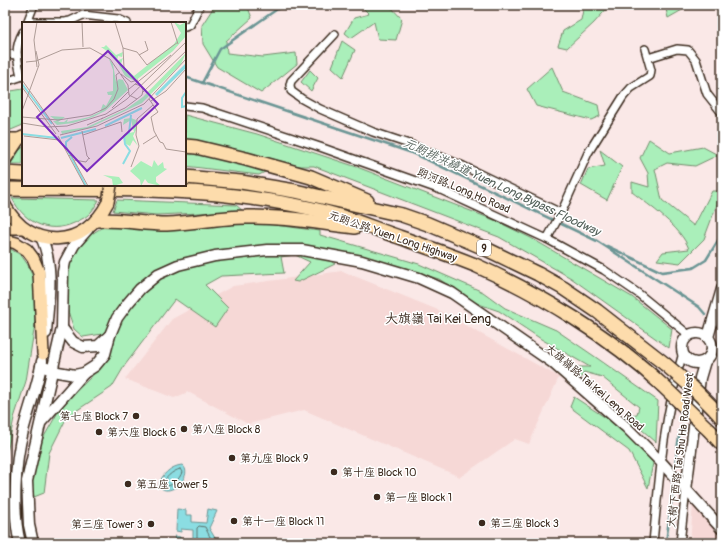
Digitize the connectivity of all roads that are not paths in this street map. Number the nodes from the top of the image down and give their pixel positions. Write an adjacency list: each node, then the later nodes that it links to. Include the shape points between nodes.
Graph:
1 (34, 5): 3 (street)
2 (200, 5): 7 (street, via 190,25)
3 (27, 22): 4 (street)
4 (65, 22)
5 (65, 22): 6 (street, via 83,15)
6 (125, 22)
7 (186, 27)
8 (22, 34): 12 (street, via 18,40)
9 (335, 34): 28 (street, via 291,81 291,91 320,109 463,166)
10 (645, 49): 13 (street)
11 (5, 54): 12 (street)
12 (17, 55): 14 (street)
13 (648, 58): 17 (street, via 677,49 688,50 696,60 707,94); 28 (street, via 650,76 631,88 623,97 588,153)
14 (22, 76): 15 (street)
15 (5, 82)
16 (186, 106): 35 (street, 朗河路 Long Ho Road, via 209,110 441,190)
17 (722, 113)
18 (21, 138): 19 (main road); 21 (main road)
19 (5, 139)
20 (186, 146): 29 (highway, via 311,177)
21 (5, 160)
22 (5, 174): 23 (highway)
23 (22, 174)
24 (186, 177): 29 (highway, 元朗公路 Yuen Long Highway / 9, via 264,186)
25 (111, 186): 30 (main road, bridge, via 108,202)
26 (5, 189): 33 (highway, 元朗公路 Yuen Long Highway / 9, via 166,191 234,196 315,209)
27 (5, 205): 32 (main road)
28 (561, 213): 35 (street)
29 (402, 215): 49 (highway, 元朗公路 Yuen Long Highway / 9, bridge, via 482,247 544,278 597,311 665,364)
30 (94, 223): 33 (highway, via 120,220 173,224 236,217 270,217); 34 (main road, via 71,236); 39 (street, via 74,245 65,262 62,282)
31 (5, 228): 32 (main road)
32 (22, 228): 34 (main road)
33 (377, 230): 51 (highway, 元朗公路 Yuen Long Highway / 9, bridge, via 475,265 530,293 600,336 662,385)
34 (41, 237): 44 (street, via 48,254 49,277)
35 (548, 237): 41 (street, 朗河路 Long Ho Road, via 639,294)
36 (5, 240): 44 (main road, via 27,250 34,258 39,272)
37 (722, 289): 38 (street, 大樹下西路 Tai Shu Ha Road West)
38 (719, 311): 42 (street, 大樹下西路 Tai Shu Ha Road West)
39 (62, 328): 40 (street, via 73,342 83,347 98,346); 47 (street)
40 (110, 335): 48 (street, 大旗嶺路 Tai Kei Leng Road, via 105,354 95,366); 52 (street, 大旗嶺路 Tai Kei Leng Road, via 117,318 140,289 158,274 178,265 215,256 267,250 302,250 362,261 419,278 458,298 553,363 626,427)
41 (689, 335): 42 (street, via 702,333); 43 (street, via 682,346)
42 (708, 337): 45 (street, 大樹下西路 Tai Shu Ha Road West, via 712,351)
43 (683, 353): 45 (street, 大樹下西路 Tai Shu Ha Road West, via 695,362); 52 (street)
44 (43, 354): 46 (street)
45 (705, 360): 53 (street, 大樹下西路 Tai Shu Ha Road West)
46 (41, 366): 47 (street); 55 (street, via 22,432 17,464 16,494)
47 (52, 370): 48 (street, via 69,375); 50 (street)
48 (84, 373): 50 (street, 大旗嶺路 Tai Kei Leng Road)
49 (718, 414)
50 (40, 424): 56 (street, via 27,481 29,525)
51 (722, 444)
52 (663, 464): 53 (street, 大旗嶺路 Tai Kei Leng Road); 57 (street)
53 (684, 487): 54 (street, 大旗嶺路 Tai Kei Leng Road); 58 (street, 大樹下西路 Tai Shu Ha Road West)
54 (722, 529)
55 (20, 543)
56 (33, 543)
57 (653, 543)
58 (680, 543)

